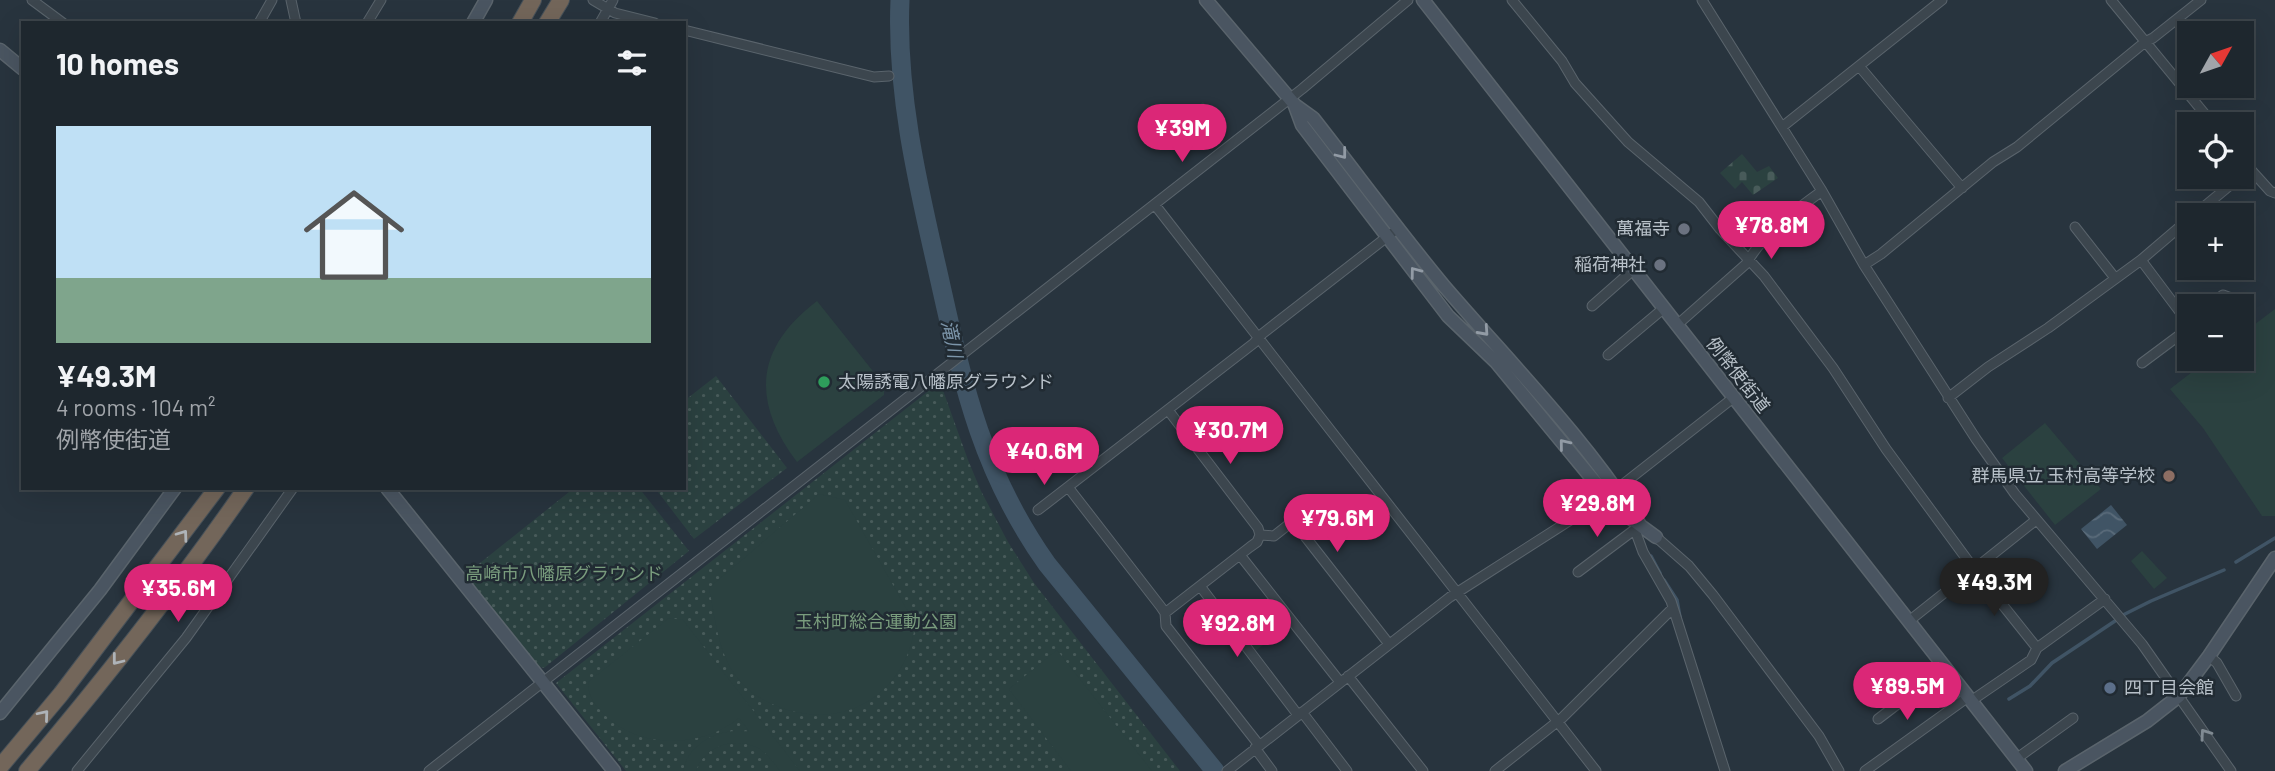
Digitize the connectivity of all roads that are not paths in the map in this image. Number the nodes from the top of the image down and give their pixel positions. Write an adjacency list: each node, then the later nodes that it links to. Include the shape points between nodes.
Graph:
1 (32, 0): 18 (street)
2 (272, 0): 19 (street)
3 (290, 0): 20 (street)
4 (381, 0): 21 (street)
5 (486, 0): 22 (street)
6 (533, 0): 23 (highway)
7 (561, 0): 24 (highway)
8 (593, 0): 17 (street)
9 (1206, 0): 33 (street)
10 (1408, 0): 33 (street)
11 (1423, 0): 50 (street, 例幣使街道)
12 (1512, 0): 47 (street, via 1628,142 1683,186)
13 (1702, 0): 35 (street)
14 (1941, 0): 30 (street)
15 (2111, 0): 28 (street)
16 (2201, 0): 28 (street)
17 (611, 4): 25 (street); 26 (street, via 615,13)
18 (60, 21)
19 (260, 21)
20 (295, 21)
21 (368, 21)
22 (474, 21)
23 (521, 21)
24 (548, 21)
25 (601, 21)
26 (647, 21)
27 (686, 30): 32 (street, via 874,77)
28 (2145, 42): 34 (street); 37 (street)
29 (0, 50): 31 (street)
30 (1859, 66): 35 (street); 37 (street)
31 (21, 67)
32 (889, 76)
33 (1292, 102): 42 (street); 44 (street, one-way to 44, via 1313,118); 46 (street, via 1302,125)
34 (2203, 112)
35 (1782, 127): 39 (street)
36 (2254, 180): 40 (street)
37 (1962, 188): 49 (street)
38 (2224, 189): 41 (street)
39 (1822, 191): 47 (street, via 1792,214); 49 (street)
40 (2275, 194)
41 (2208, 203)
42 (1155, 205): 57 (street); 90 (street)
43 (2075, 227): 51 (street)
44 (1399, 228): 46 (street); 69 (street, one-way to 69, via 1559,417)
45 (2177, 229): 48 (street)
46 (1388, 237): 57 (street); 69 (street, one-way to 46, via 1496,362 1448,316)
47 (1749, 259): 55 (street); 77 (street, via 1826,359)
48 (2141, 260): 51 (street); 54 (street)
49 (1864, 265): 61 (street)
50 (1634, 269): 52 (street); 53 (street, 例幣使街道)
51 (2115, 278): 61 (street)
52 (1592, 306)
53 (1664, 307): 55 (street, 例幣使街道); 58 (street)
54 (2177, 308)
55 (1677, 325): 60 (street, 例幣使街道)
56 (2177, 334): 59 (street)
57 (1259, 338): 62 (street); 80 (street)
58 (1608, 355)
59 (2142, 363)
60 (1733, 398): 69 (street); 84 (street, 例幣使街道)
61 (1948, 398): 71 (street)
62 (1168, 410): 63 (street); 73 (street)
63 (1068, 487): 70 (street); 83 (street)
64 (174, 490): 95 (street)
65 (216, 490): 102 (highway, one-way to 65)
66 (245, 490): 103 (highway, one-way to 103)
67 (292, 490): 104 (street, via 186,638)
68 (389, 490): 90 (street)
69 (1612, 492): 72 (street); 80 (street)
70 (1038, 510)
71 (2036, 520): 77 (street); 81 (street)
72 (1637, 527): 74 (street); 78 (street); 82 (street, via 1637,540)
73 (1260, 535): 75 (street); 85 (street, via 1274,536 1293,521)
74 (1656, 537): 114 (street, via 1708,588 1788,692)
75 (1240, 555): 79 (street); 91 (street)
76 (2275, 558): 87 (street)
77 (1974, 569): 84 (street); 86 (street)
78 (1577, 572)
79 (1200, 586): 83 (street); 96 (street)
80 (1456, 592): 85 (street); 99 (street)
81 (2105, 599): 86 (street); 92 (street)
82 (1672, 608): 99 (street); 113 (street)
83 (1165, 614): 100 (street, via 1166,626)
84 (1909, 621): 88 (street, 例幣使街道)
85 (1389, 643): 89 (street)
86 (2038, 648): 94 (street, via 2031,660)
87 (2209, 656): 92 (street); 93 (street)
88 (1945, 668): 94 (street, 例幣使街道); 98 (street)
89 (1348, 676): 91 (street); 110 (street)
90 (543, 681): 105 (street); 106 (street)
91 (1339, 682): 96 (street)
92 (2179, 696): 117 (street); 118 (street, one-way to 92)
93 (2236, 696)
94 (1969, 699): 101 (street, 例幣使街道); 115 (street)
95 (0, 713)
96 (1300, 713): 100 (street); 109 (street)
97 (2073, 718): 101 (street)
98 (1878, 719)
99 (1558, 722): 111 (street); 112 (street)
100 (1257, 747): 107 (street); 108 (street)
101 (2016, 759): 116 (street, 例幣使街道)
102 (0, 767)
103 (27, 771)
104 (77, 771)
105 (429, 771)
106 (614, 771)
107 (1227, 771)
108 (1272, 771)
109 (1347, 771)
110 (1423, 771)
111 (1495, 771)
112 (1595, 771)
113 (1725, 771)
114 (1839, 771)
115 (1865, 771)
116 (2026, 771)
117 (2065, 771)
118 (2231, 771)

